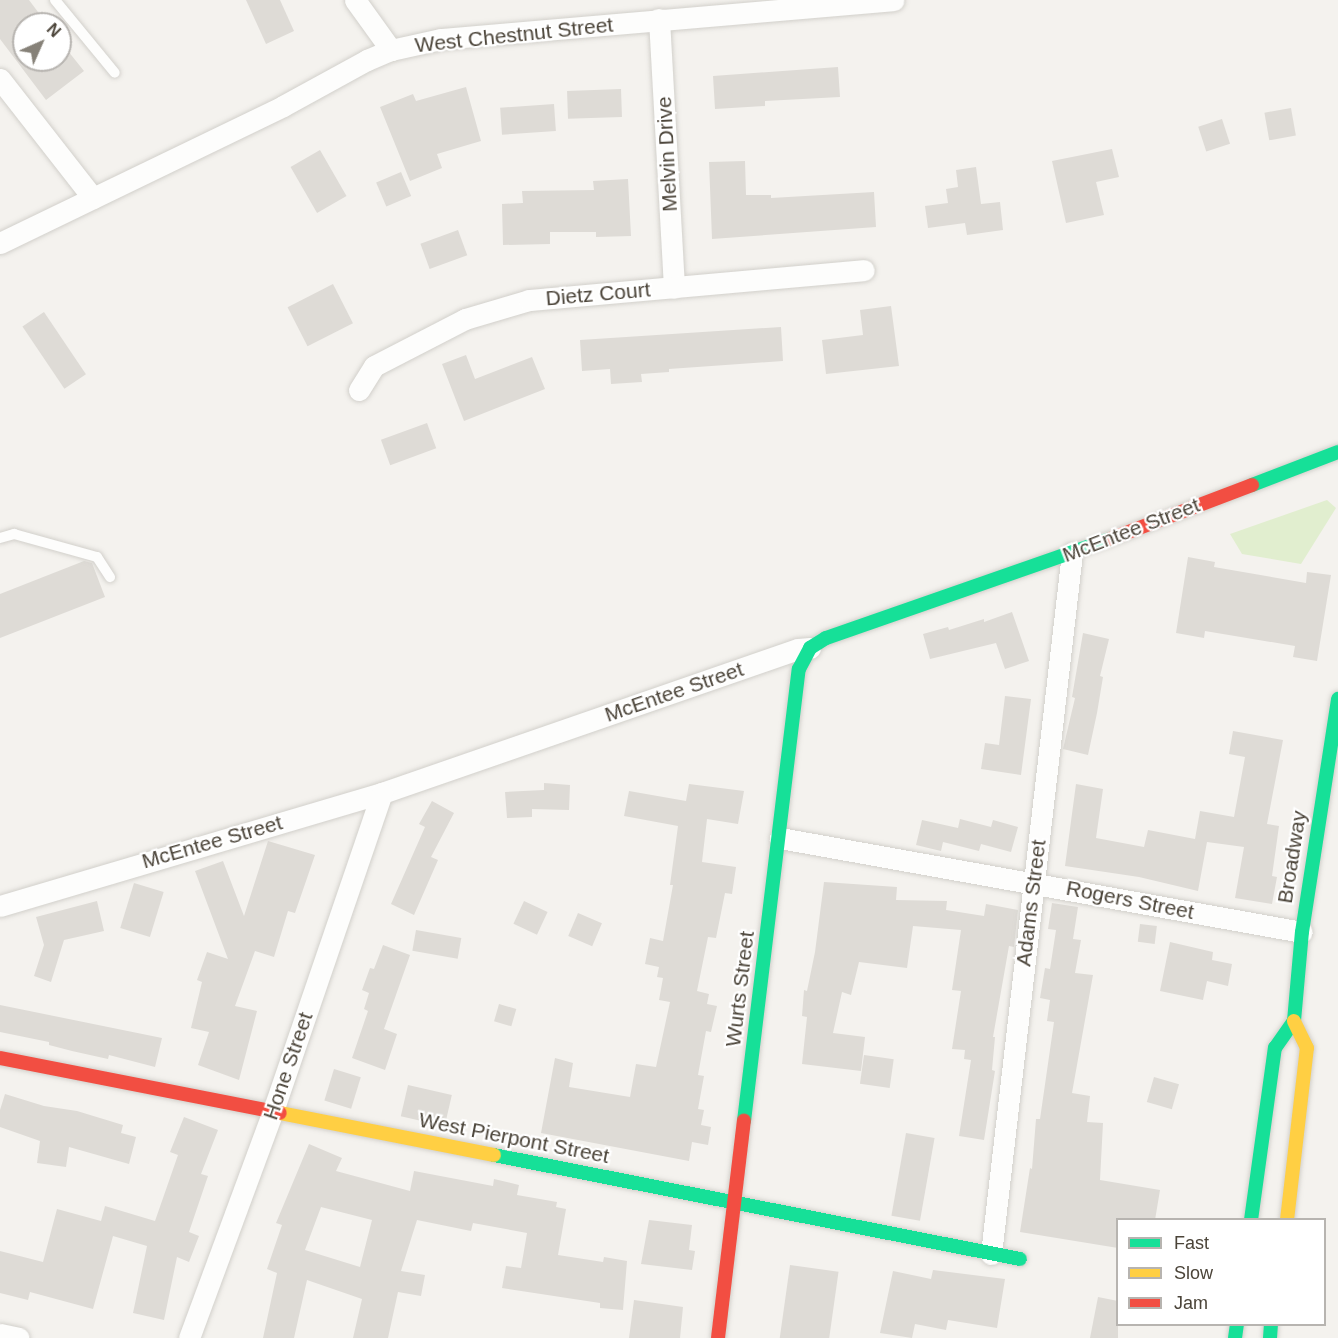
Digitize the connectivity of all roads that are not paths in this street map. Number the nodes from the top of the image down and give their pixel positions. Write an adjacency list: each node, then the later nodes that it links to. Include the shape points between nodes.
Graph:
1 (55, 0): 6 (lane)
2 (355, 0): 5 (street)
3 (893, 0): 4 (street, West Chestnut Street)
4 (659, 19): 5 (street, West Chestnut Street, via 441,39); 11 (street, Melvin Drive)
5 (391, 50): 8 (street, West Chestnut Street)
6 (115, 74)
7 (0, 79): 8 (street)
8 (93, 198): 9 (street, West Chestnut Street)
9 (0, 243)
10 (864, 270): 11 (street, Dietz Court)
11 (674, 288): 12 (street, Dietz Court, via 529,300 465,319 374,366)
12 (359, 390)
13 (1338, 452): 15 (main road, McEntee Street)
14 (0, 538): 16 (lane, via 14,534 97,557)
15 (1072, 552): 17 (main road, McEntee Street, via 826,638); 21 (street, Adams Street)
16 (110, 577)
17 (810, 648): 19 (street, McEntee Street); 20 (main road, Wurts Street, via 799,669)
18 (1338, 699): 23 (main road, Broadway)
19 (382, 793): 22 (street, McEntee Street); 26 (street, Hone Street)
20 (780, 838): 21 (street, Rogers Street); 27 (main road, Wurts Street)
21 (1033, 882): 23 (street, Rogers Street); 30 (street, Adams Street)
22 (0, 906)
23 (1302, 932): 24 (main road, Broadway)
24 (1294, 1021): 28 (main road, Broadway, via 1275,1048); 29 (main road, via 1307,1048)
25 (0, 1058): 26 (main road, West Pierpont Street)
26 (273, 1111): 27 (main road, West Pierpont Street); 34 (street, Hone Street)
27 (735, 1203): 30 (main road, West Pierpont Street); 35 (main road, Wurts Street)
28 (1251, 1218)
29 (1287, 1218)
30 (991, 1254): 31 (main road, West Pierpont Street)
31 (1020, 1259)
32 (0, 1334): 33 (street)
33 (19, 1338)
34 (189, 1338)
35 (718, 1338)

